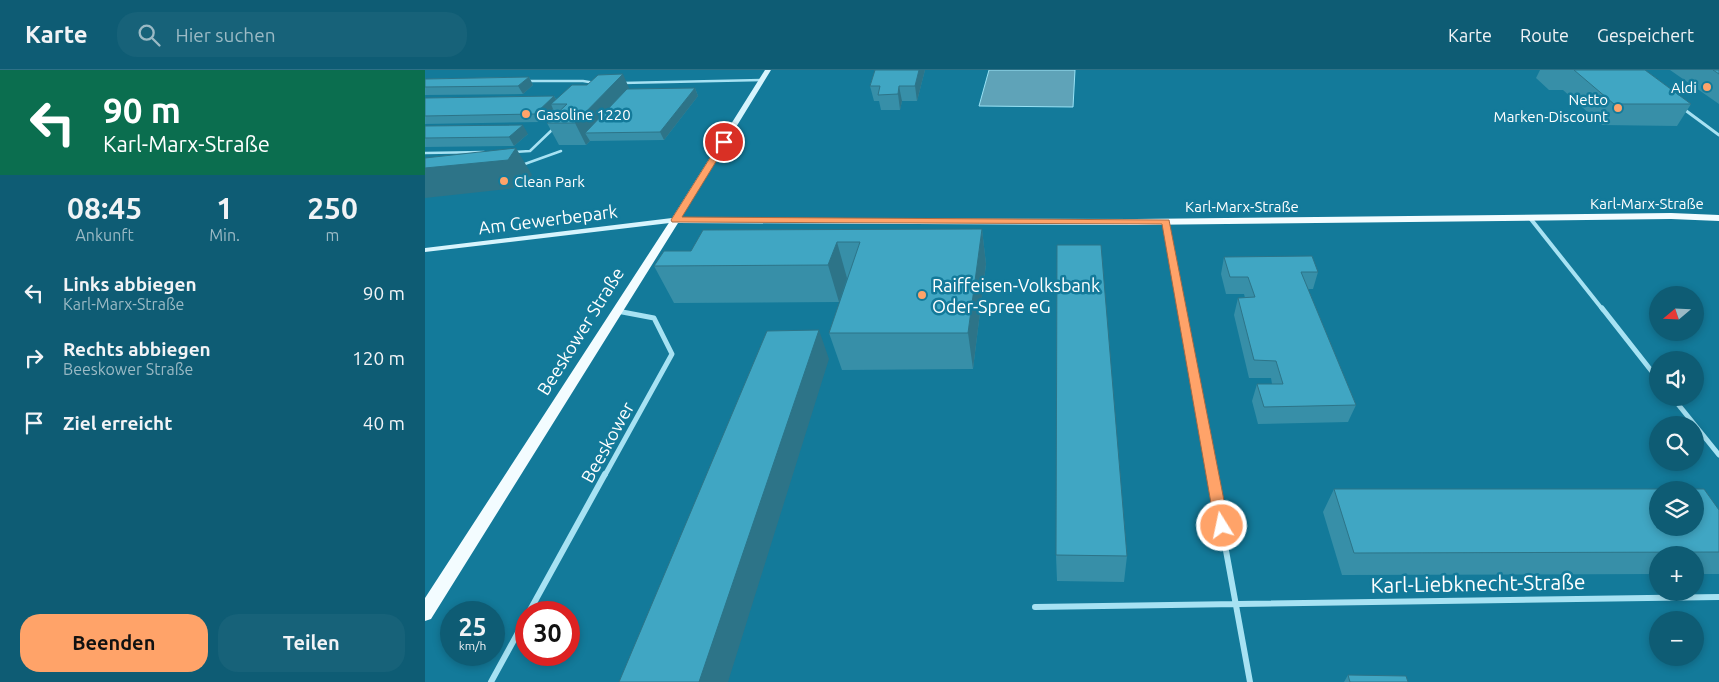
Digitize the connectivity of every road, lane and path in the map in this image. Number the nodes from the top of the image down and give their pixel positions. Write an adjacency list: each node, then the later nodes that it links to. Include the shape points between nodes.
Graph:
1 (768, 70): 2 (street, Beeskower Straße)
2 (762, 80): 4 (lane); 19 (street, Beeskower Straße)
3 (524, 81): 5 (lane, via 599,84)
4 (616, 84)
5 (592, 91)
6 (1679, 106): 8 (street)
7 (557, 124): 9 (lane)
8 (1719, 135)
9 (530, 151): 13 (lane)
10 (561, 151): 16 (lane)
11 (456, 152): 12 (lane); 14 (lane); 15 (lane)
12 (485, 152)
13 (512, 152)
14 (425, 153)
15 (448, 157)
16 (520, 165)
17 (1530, 218): 18 (main road, Karl-Marx-Straße); 20 (main road, Karl-Marx-Straße); 23 (street)
18 (1719, 218)
19 (675, 220): 20 (main road, Karl-Marx-Straße); 21 (street, Am Gewerbepark); 22 (main road, Beeskower Straße)
20 (1166, 222): 28 (street)
21 (425, 250)
22 (617, 311): 27 (street, Beeskower, via 654,318 672,354); 30 (main road, Beeskower Straße)
23 (1649, 368)
24 (1679, 406): 25 (street)
25 (1719, 455)
26 (1719, 597): 28 (street, Karl-Liebknecht-Straße)
27 (535, 601)
28 (1237, 604): 29 (street, Karl-Liebknecht-Straße); 33 (street)
29 (1035, 607)
30 (425, 613)
31 (515, 638): 32 (street)
32 (491, 682)
33 (1250, 682)

